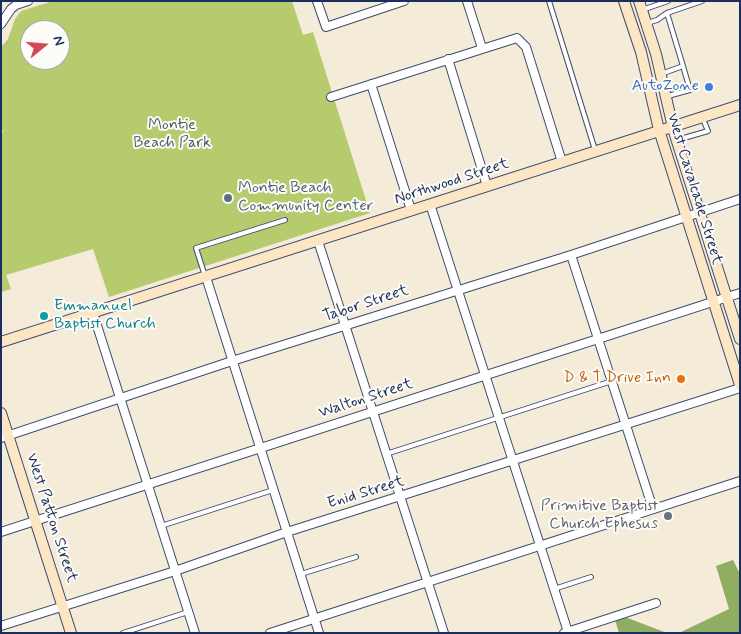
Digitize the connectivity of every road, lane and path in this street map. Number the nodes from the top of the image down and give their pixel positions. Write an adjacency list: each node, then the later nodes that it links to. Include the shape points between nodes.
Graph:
1 (28, 1): 9 (street)
2 (318, 1): 10 (street, via 326,27)
3 (404, 1): 10 (street)
4 (467, 1): 17 (street)
5 (549, 1): 29 (lane)
6 (624, 1): 16 (street, West Cavalcade Street)
7 (668, 1): 11 (lane)
8 (702, 1): 13 (lane)
9 (16, 3): 15 (street)
10 (394, 3)
11 (655, 3): 12 (lane)
12 (640, 6): 14 (street, West Cavalcade Street)
13 (667, 12): 14 (lane); 19 (lane)
14 (646, 23): 16 (street); 20 (street, West Cavalcade Street)
15 (1, 24)
16 (633, 27): 27 (street, West Cavalcade Street)
17 (482, 48): 18 (street); 30 (street, via 517,38 526,47)
18 (448, 60): 21 (street); 31 (street)
19 (683, 66): 20 (lane); 23 (lane, via 690,90)
20 (661, 74): 23 (street, West Cavalcade Street)
21 (370, 84): 22 (street); 34 (street)
22 (331, 97)
23 (666, 97): 26 (street, West Cavalcade Street)
24 (740, 104): 25 (street, Northwood Street)
25 (703, 117): 26 (street, Northwood Street); 28 (lane, via 708,131)
26 (672, 126): 27 (street, Northwood Street); 28 (street, West Cavalcade Street)
27 (659, 130): 29 (street, Northwood Street); 36 (street, West Cavalcade Street)
28 (676, 140): 35 (street, West Cavalcade Street)
29 (596, 151): 30 (street, Northwood Street)
30 (562, 162): 31 (street, Northwood Street)
31 (487, 186): 33 (street, Northwood Street)
32 (740, 199): 35 (street, Tabor Street)
33 (430, 204): 34 (street, Northwood Street); 41 (street)
34 (411, 210): 38 (street, Northwood Street)
35 (698, 212): 36 (street, Tabor Street); 43 (street, West Cavalcade Street)
36 (685, 216): 39 (street, Tabor Street); 44 (street, West Cavalcade Street)
37 (285, 220): 40 (lane, via 196,248)
38 (318, 241): 40 (street, Northwood Street); 46 (street)
39 (571, 255): 41 (street, Tabor Street); 47 (street)
40 (206, 277): 45 (street, Northwood Street); 50 (street)
41 (457, 289): 46 (street, Tabor Street); 51 (street)
42 (740, 293): 43 (street, Walton Street)
43 (726, 298): 44 (street, Walton Street); 48 (street, West Cavalcade Street)
44 (713, 302): 47 (street, Walton Street); 53 (street, West Cavalcade Street)
45 (93, 313): 49 (street, Northwood Street); 54 (street)
46 (345, 326): 50 (street, Tabor Street); 55 (street)
47 (598, 338): 51 (street, Walton Street); 52 (street)
48 (740, 339)
49 (1, 342)
50 (232, 361): 54 (street, Tabor Street); 60 (street)
51 (484, 375): 55 (street, Walton Street); 57 (street)
52 (612, 381): 57 (lane); 58 (street)
53 (740, 386): 58 (street, Enid Street)
54 (120, 399): 59 (street, Tabor Street); 64 (street)
55 (372, 411): 60 (street, Walton Street); 61 (street)
56 (1, 413): 59 (street, West Patton Street)
57 (498, 418): 61 (lane); 62 (street)
58 (625, 424): 62 (street, Enid Street); 67 (street)
59 (5, 437): 68 (street, West Patton Street)
60 (260, 448): 64 (street, Walton Street); 65 (street)
61 (386, 454): 66 (street)
62 (512, 460): 66 (street, Enid Street); 72 (street)
63 (740, 481): 67 (street)
64 (147, 485): 68 (street, Walton Street); 69 (street)
65 (273, 490): 69 (lane); 71 (street)
66 (400, 497): 71 (street, Enid Street); 77 (street)
67 (653, 510): 72 (street)
68 (36, 521): 70 (street, Walton Street); 80 (street, West Patton Street)
69 (161, 526): 74 (street)
70 (1, 532)
71 (287, 532): 74 (street, Enid Street); 75 (street)
72 (540, 546): 77 (street); 78 (street)
73 (356, 557): 75 (lane)
74 (175, 571): 80 (street, Enid Street); 81 (street)
75 (301, 574): 82 (street)
76 (591, 577): 78 (lane)
77 (427, 582): 82 (street); 90 (street)
78 (554, 589): 84 (street)
79 (656, 603): 84 (street)
80 (63, 607): 83 (street, Enid Street); 85 (street, West Patton Street)
81 (188, 612): 86 (lane); 87 (street)
82 (314, 618): 88 (street); 89 (street)
83 (1, 626)
84 (566, 632)
85 (71, 633)
86 (123, 633)
87 (195, 633)
88 (270, 633)
89 (319, 633)
90 (444, 633)

